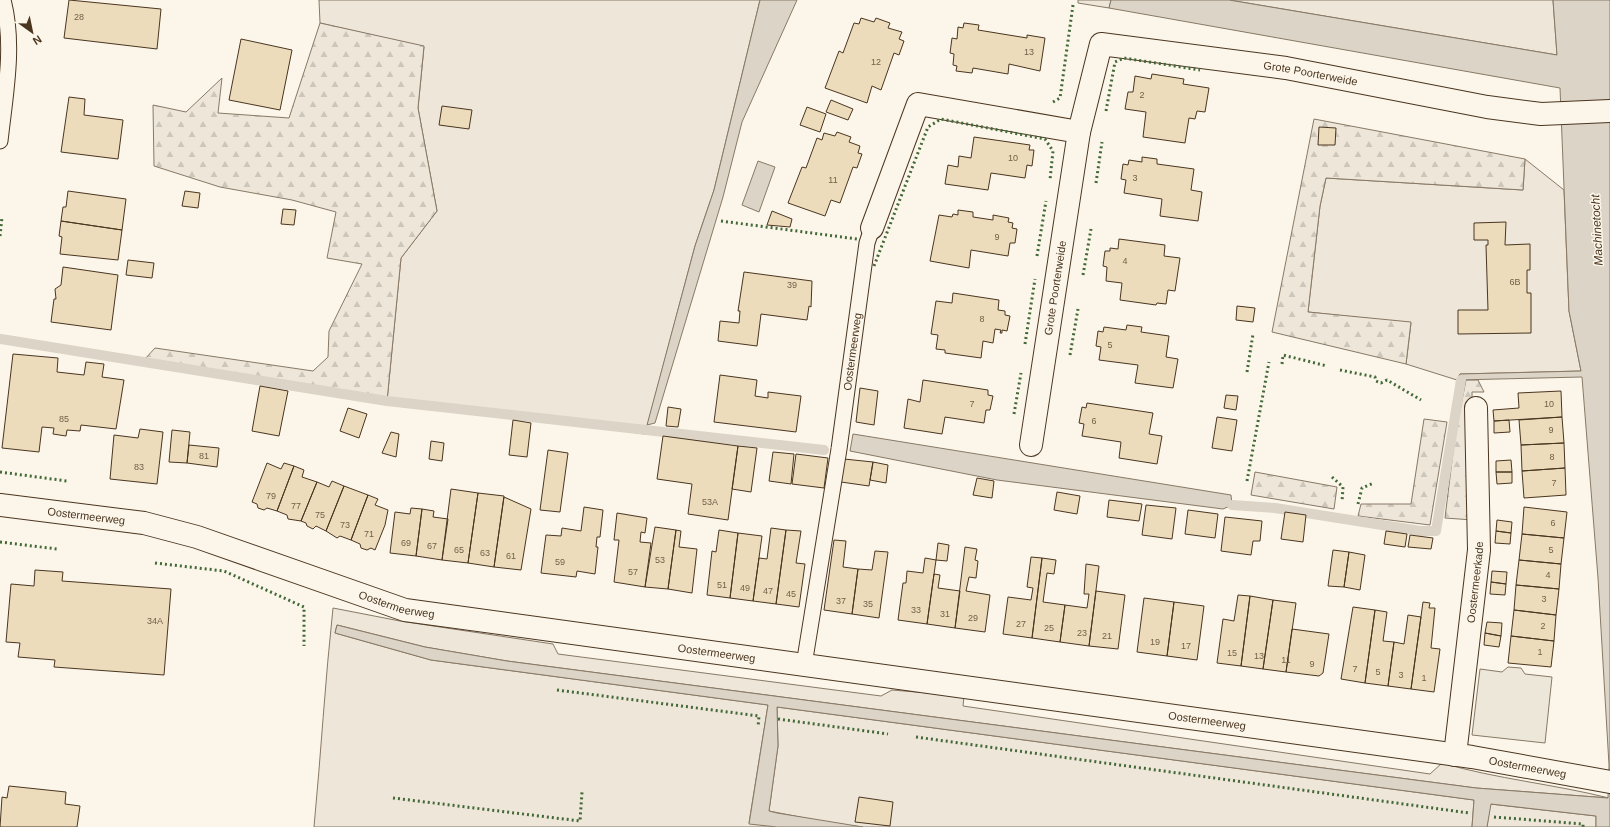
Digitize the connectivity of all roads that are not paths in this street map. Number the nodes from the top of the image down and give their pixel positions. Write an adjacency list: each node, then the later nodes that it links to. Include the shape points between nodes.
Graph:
1 (3, 0): 2 (lane, via 8,18)
2 (4, 61): 5 (lane)
3 (1610, 111): 4 (street, Grote Poorterweide, via 1541,114 1488,107 1286,68 1101,44)
4 (1079, 132): 6 (street, via 918,104); 8 (street, Grote Poorterweide)
5 (0, 141)
6 (872, 228): 10 (lane, Oostermeerweg, via 867,243 839,450)
7 (1476, 408): 11 (street, Oostermeerkade, via 1479,550)
8 (1031, 445)
9 (0, 505): 10 (street, Oostermeerweg, via 144,523 197,537 405,610)
10 (804, 665): 11 (street, Oostermeerweg)
11 (1455, 755): 12 (street, Oostermeerweg)
12 (1610, 782)

